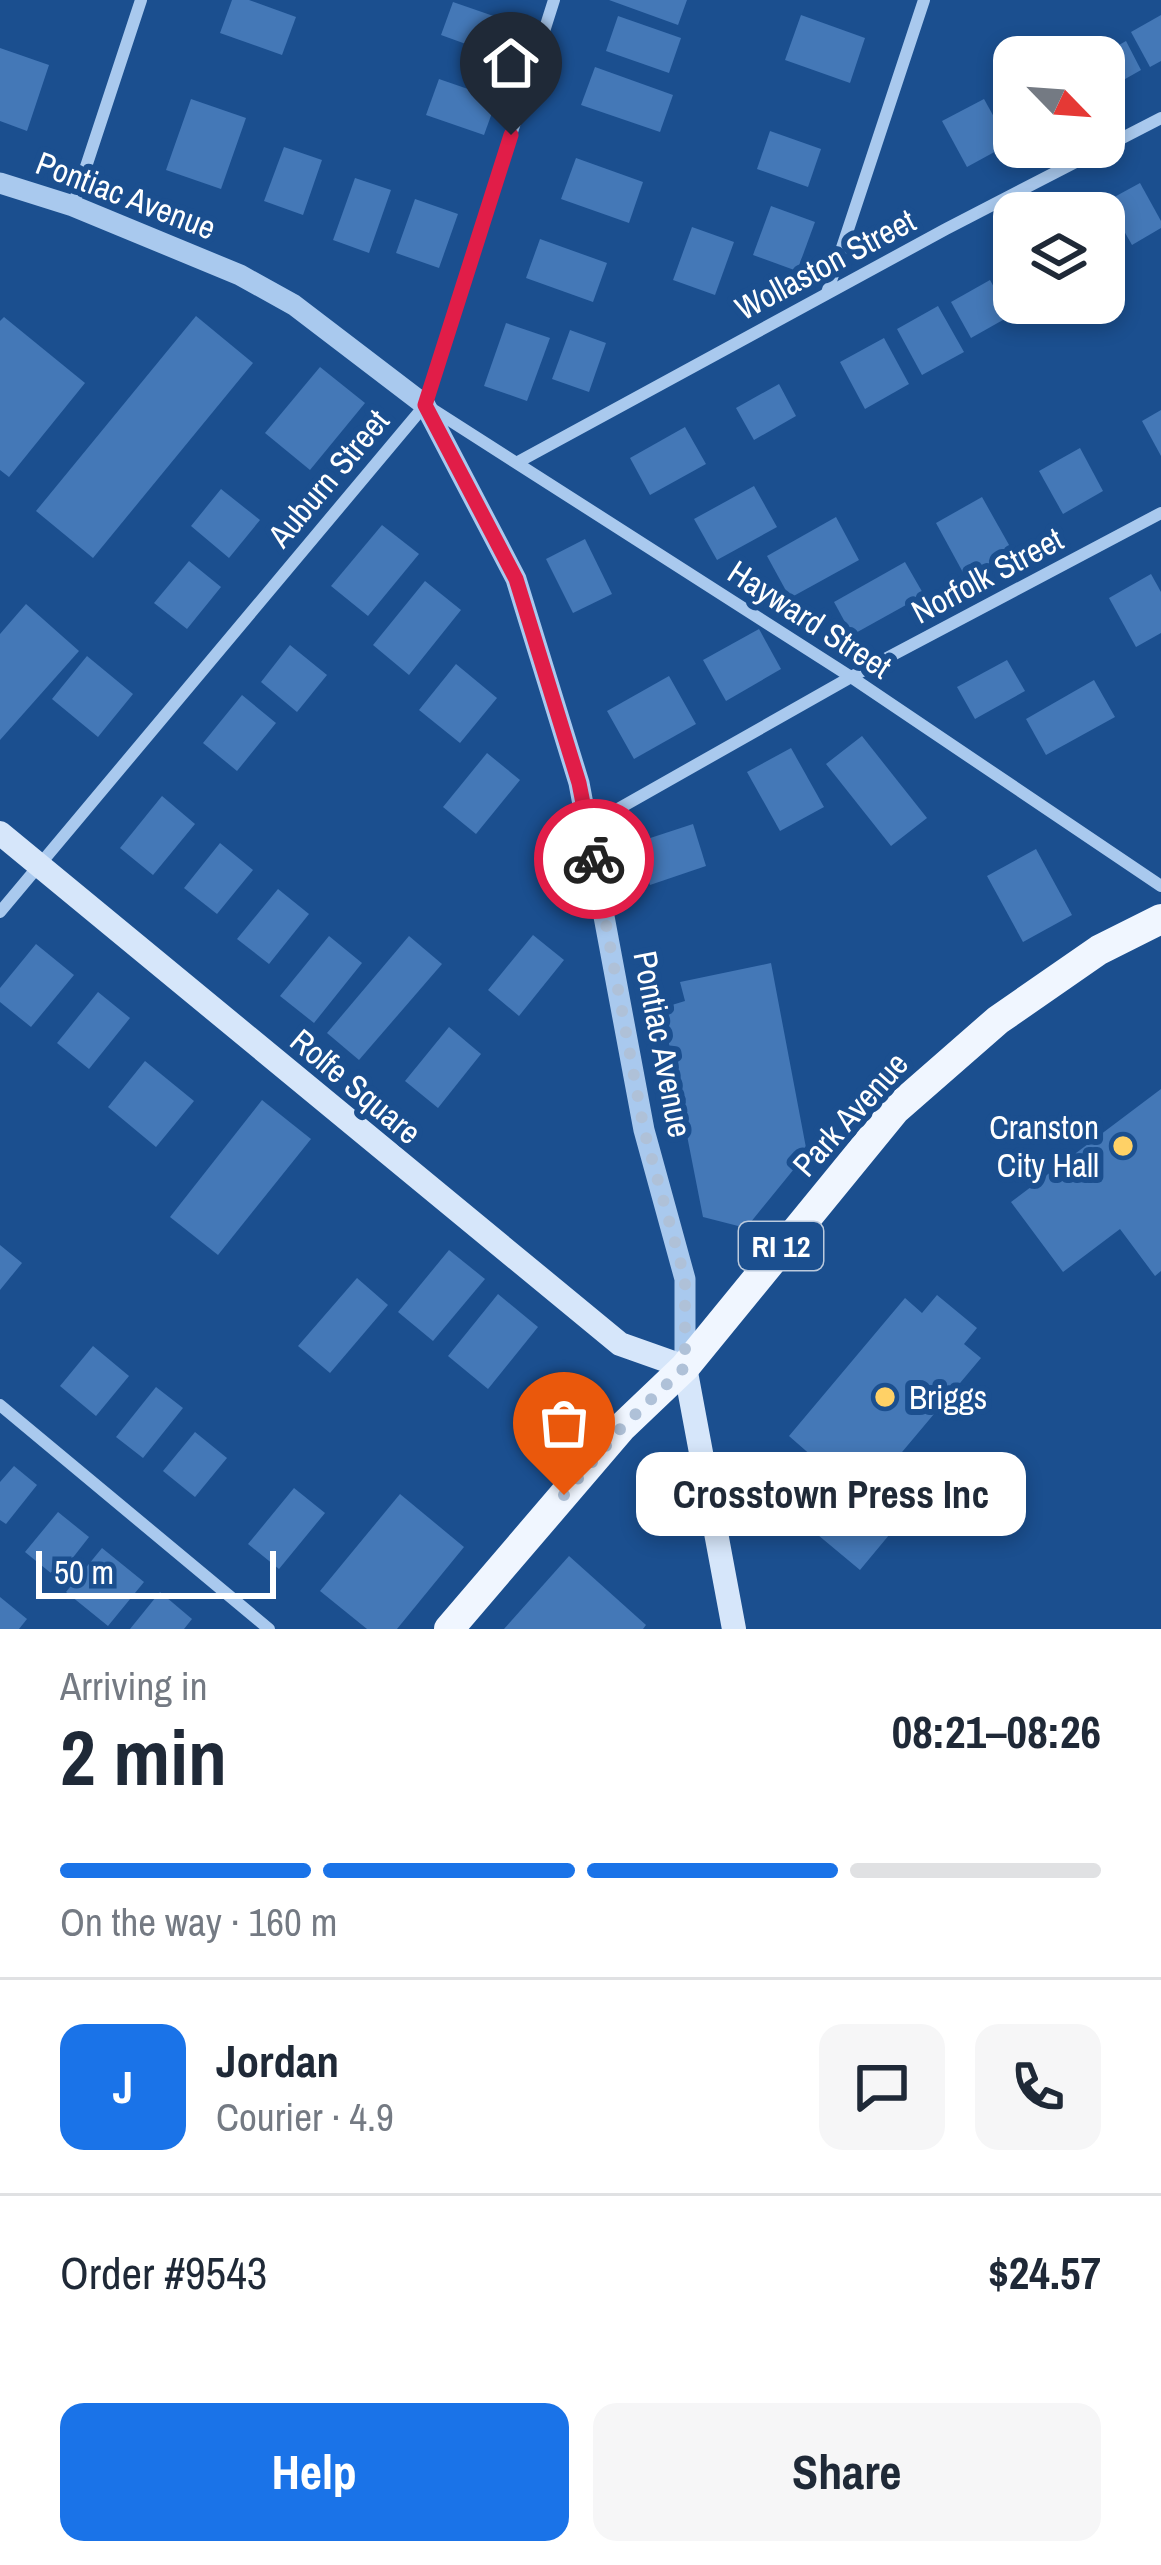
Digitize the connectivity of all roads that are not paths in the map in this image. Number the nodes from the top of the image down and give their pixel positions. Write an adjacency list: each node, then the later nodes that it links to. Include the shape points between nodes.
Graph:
1 (141, 0): 6 (street)
2 (554, 0): 8 (street, Auburn Street)
3 (924, 0): 7 (street)
4 (1161, 118): 7 (street, Wollaston Street)
5 (0, 183): 6 (street, Pontiac Avenue)
6 (73, 206): 8 (street, Pontiac Avenue, via 240,275 342,339)
7 (826, 294): 9 (street, Wollaston Street)
8 (425, 405): 9 (street, Hayward Street); 12 (street, Pontiac Avenue, via 516,579); 14 (street, Auburn Street)
9 (518, 462): 11 (street, Hayward Street)
10 (1161, 513): 11 (street, Norfolk Street)
11 (851, 677): 12 (street, Norfolk Street); 15 (street, Hayward Street)
12 (588, 826): 18 (street, Pontiac Avenue, via 644,1130 685,1279)
13 (0, 833): 14 (main road, Rolfe Square)
14 (39, 865): 16 (street, Auburn Street); 18 (main road, Rolfe Square, via 620,1344)
15 (1161, 886)
16 (0, 912)
17 (1161, 919): 18 (main road, Park Avenue / RI 12, via 1099,950 998,1020 896,1110)
18 (685, 1367): 21 (main road, Park Avenue / RI 12, via 621,1428); 22 (main road, Pontiac Avenue)
19 (0, 1405): 20 (street)
20 (269, 1629)
21 (449, 1629)
22 (734, 1629)

